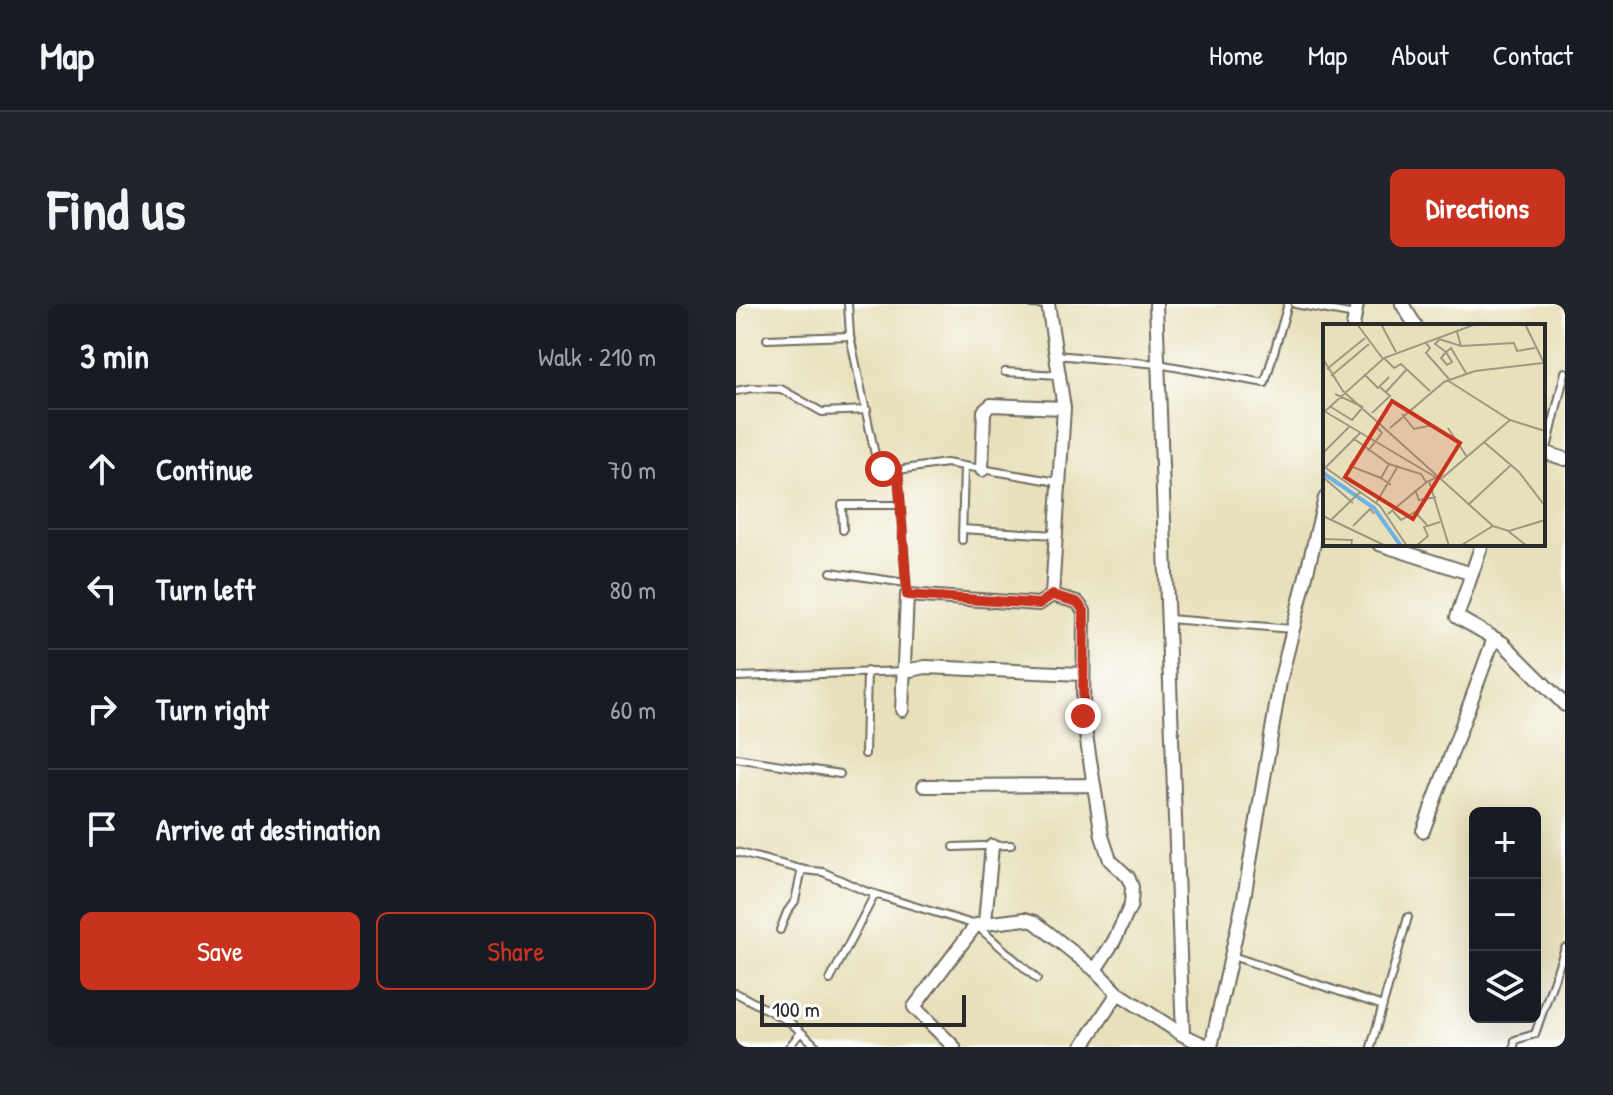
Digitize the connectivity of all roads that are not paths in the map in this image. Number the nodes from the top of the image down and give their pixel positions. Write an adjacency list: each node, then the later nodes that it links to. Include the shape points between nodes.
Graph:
1 (848, 304): 10 (lane)
2 (1032, 304): 7 (lane)
3 (1156, 304): 13 (street)
4 (1288, 304): 13 (lane, via 1265,383)
5 (1295, 304): 8 (lane)
6 (1402, 304): 9 (street)
7 (1048, 305): 12 (street)
8 (1355, 315)
9 (1415, 324)
10 (850, 336): 11 (lane); 19 (lane)
11 (767, 339)
12 (1055, 355): 13 (lane); 16 (street)
13 (1158, 364): 38 (street)
14 (1005, 372): 16 (lane)
15 (1565, 372): 20 (lane)
16 (1059, 375): 18 (street)
17 (736, 391): 19 (lane, via 781,389 822,412)
18 (1064, 408): 24 (street, via 991,405 984,411); 25 (street)
19 (867, 410): 23 (lane, via 877,464)
20 (1545, 452): 21 (street)
21 (1565, 459)
22 (964, 467): 23 (lane, via 934,463); 24 (lane); 28 (lane)
23 (898, 470): 26 (lane)
24 (982, 470): 25 (lane)
25 (1058, 482): 30 (street)
26 (900, 505): 29 (lane, via 842,505); 36 (lane)
27 (1322, 526): 39 (street)
28 (962, 529): 30 (lane); 31 (lane)
29 (843, 530)
30 (1055, 535): 37 (street)
31 (962, 540)
32 (1385, 546): 35 (street)
33 (1481, 546): 35 (street)
34 (831, 572): 36 (lane)
35 (1472, 574): 40 (street, via 1457,617)
36 (907, 589): 37 (street, via 1039,604); 42 (street)
37 (1052, 595): 43 (street, via 1077,602 1084,611)
38 (1169, 619): 39 (lane); 71 (street)
39 (1293, 629): 63 (street)
40 (1494, 638): 45 (street); 52 (street)
41 (867, 671): 42 (lane); 44 (lane); 47 (lane)
42 (905, 671): 43 (street, via 926,667); 46 (street)
43 (1082, 674): 50 (street)
44 (736, 677)
45 (1565, 705)
46 (902, 710)
47 (865, 754)
48 (736, 758): 49 (lane)
49 (840, 774)
50 (1094, 785): 51 (street); 64 (street, via 1110,860 1132,887 1131,905)
51 (924, 786)
52 (1423, 831)
53 (1011, 845): 54 (lane)
54 (992, 846): 55 (lane); 60 (street)
55 (954, 847)
56 (736, 852): 57 (lane)
57 (802, 869): 58 (lane); 61 (lane, via 795,901)
58 (875, 894): 60 (lane); 66 (lane)
59 (1408, 917): 69 (lane)
60 (980, 924): 64 (street, via 1035,922); 65 (lane); 74 (street, via 914,1007)
61 (780, 930)
62 (1565, 948): 78 (lane, via 1535,1034 1515,1040)
63 (1232, 956): 69 (lane); 76 (street)
64 (1095, 970): 68 (street)
65 (1037, 979)
66 (830, 980)
67 (736, 993): 70 (lane)
68 (1118, 993): 71 (street); 75 (street)
69 (1383, 1006): 77 (lane)
70 (801, 1032): 72 (lane); 73 (lane)
71 (1183, 1035): 76 (street)
72 (789, 1047)
73 (817, 1047)
74 (954, 1047)
75 (1082, 1047)
76 (1210, 1047)
77 (1371, 1047)
78 (1514, 1047)

